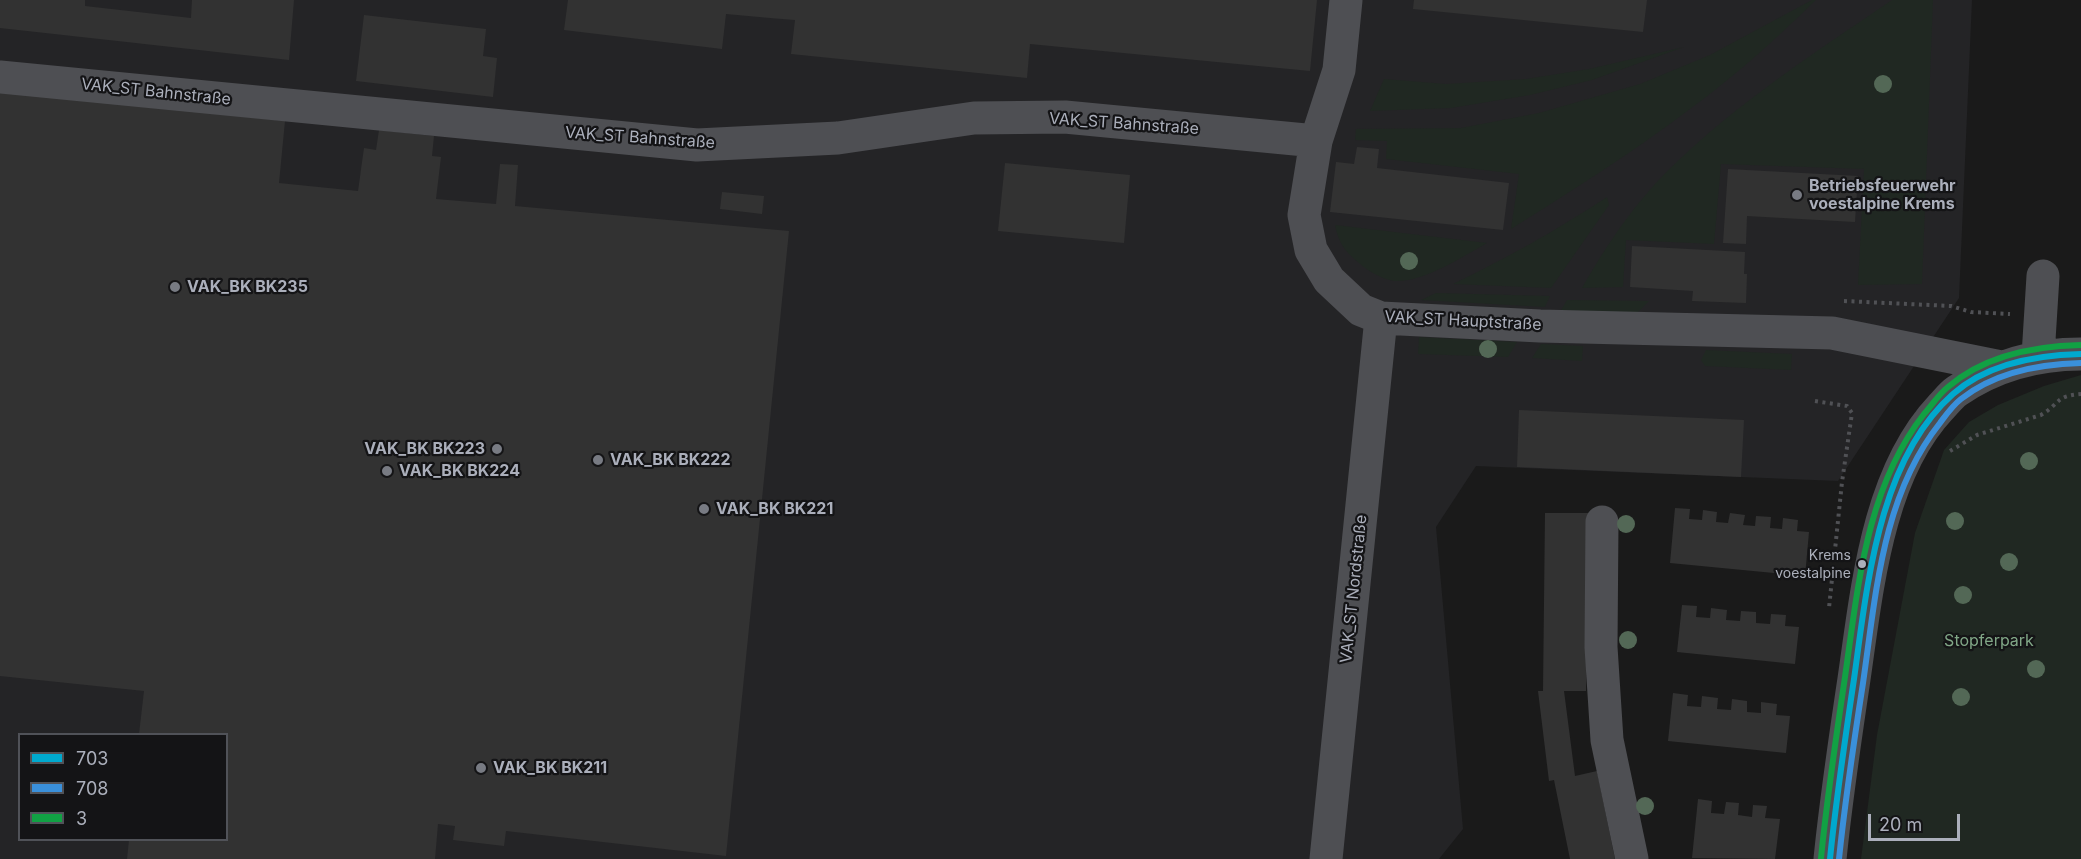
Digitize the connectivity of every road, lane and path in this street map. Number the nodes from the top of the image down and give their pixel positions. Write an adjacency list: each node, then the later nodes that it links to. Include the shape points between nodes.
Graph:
1 (1346, 0): 3 (street, VAK_ST Hauptstraße, via 1339,70)
2 (0, 77): 3 (street, VAK_ST Bahnstraße, via 697,145 838,138 974,118 1065,117)
3 (1316, 141): 7 (street, VAK_ST Hauptstraße, via 1304,215 1311,250 1329,280 1361,310)
4 (2043, 276): 6 (street)
5 (1844, 301): 6 (path, via 1951,306 1971,312)
6 (2041, 316): 9 (street)
7 (1381, 318): 10 (street, VAK_ST Hauptstraße, via 1832,333); 16 (street, VAK_ST Nordstraße)
8 (2081, 354): 9 (street)
9 (2038, 356): 10 (street)
10 (2001, 367): 18 (street, via 1956,392 1927,422 1901,466 1868,584)
11 (2081, 394): 13 (path, via 2066,395 2041,415 1977,435)
12 (1815, 401): 15 (path, via 1847,406 1852,412)
13 (1943, 456)
14 (1602, 522): 17 (street, via 1601,647 1608,740)
15 (1829, 609)
16 (1326, 859)
17 (1632, 859)
18 (1830, 859)

